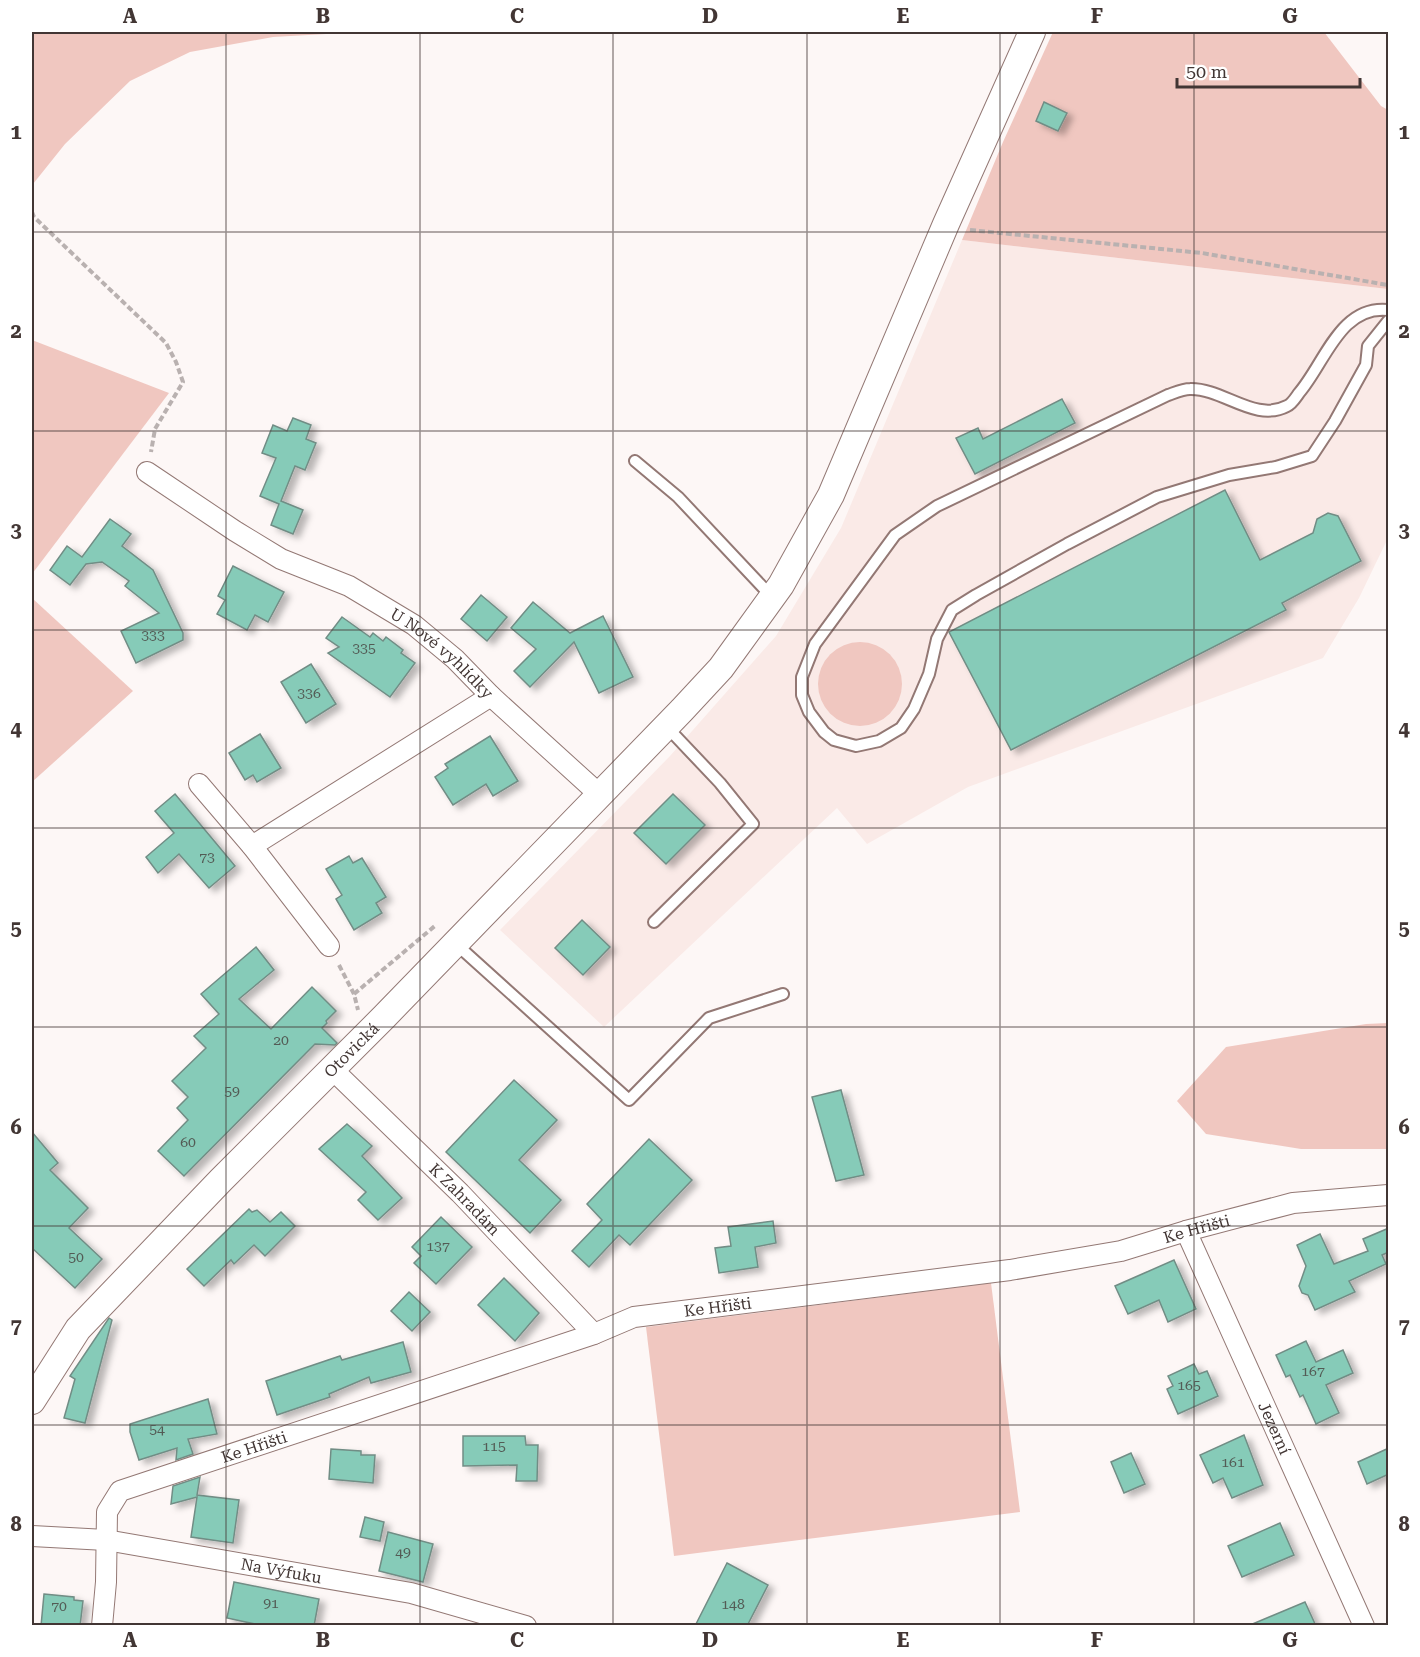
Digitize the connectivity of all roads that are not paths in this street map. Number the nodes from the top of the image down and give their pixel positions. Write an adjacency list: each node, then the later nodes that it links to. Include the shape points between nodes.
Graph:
1 (1032, 32): 6 (street, Otovická, via 831,495)
2 (1389, 310): 3 (lane, via 1364,313 1347,323 1288,406 1266,412 1190,389 1168,395 937,506 895,535 815,644 802,677 802,695 809,712 834,740 856,747 879,741 901,728 914,709 937,639 952,610 1157,497 1312,456 1366,365 1368,346)
3 (1389, 321)
4 (635, 461): 6 (lane, via 678,497)
5 (147, 472): 7 (street, U Nové vyhlídky, via 282,559 349,586 414,625)
6 (772, 598): 8 (street, Otovická, via 721,668)
7 (491, 696): 10 (street); 11 (street, U Nové vyhlídky)
8 (674, 718): 10 (street, Otovická); 12 (lane, via 753,824)
9 (199, 784): 11 (street)
10 (600, 795): 13 (street, Otovická)
11 (252, 846): 14 (street)
12 (654, 922)
13 (456, 944): 15 (lane, via 629,1100 709,1018); 16 (street, Otovická)
14 (328, 946)
15 (783, 994)
16 (332, 1069): 19 (street, K Zahradám, via 460,1193); 20 (street, Otovická, via 78,1329)
17 (1389, 1195): 18 (street, Ke Hřišti, via 1293,1203)
18 (1186, 1231): 19 (street, Ke Hřišti, via 1120,1251 1010,1270 634,1317); 25 (street, Jezerní)
19 (594, 1334): 22 (street, Ke Hřišti, via 120,1491 107,1512)
20 (32, 1401)
21 (32, 1536): 22 (street, Na Výfuku)
22 (106, 1540): 23 (street, Ke Hřišti); 24 (street, Na Výfuku, via 411,1593)
23 (102, 1626)
24 (526, 1626)
25 (1364, 1626)

